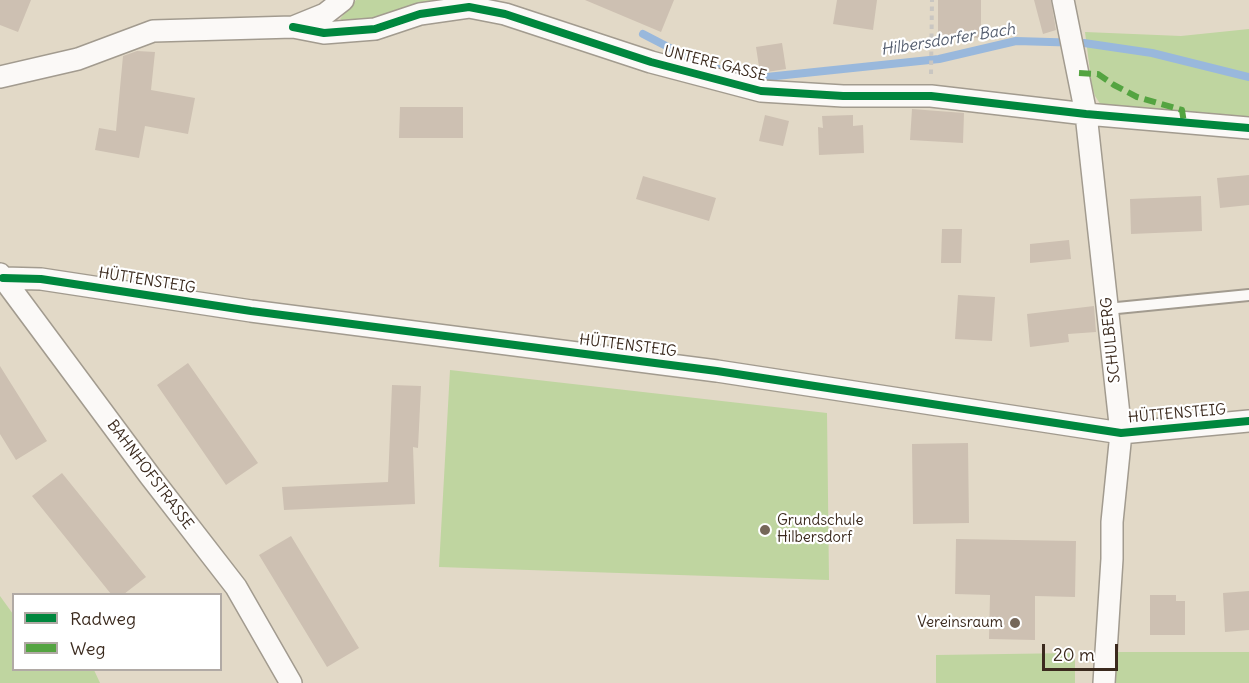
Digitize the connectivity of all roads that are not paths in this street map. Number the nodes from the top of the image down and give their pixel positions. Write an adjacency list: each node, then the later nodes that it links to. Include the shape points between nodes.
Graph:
1 (343, 0): 4 (street, via 325,14)
2 (1064, 0): 6 (street, SCHULBERG)
3 (507, 7): 4 (street, UNTERE GASSE, via 469,7 420,14 375,29 324,33); 6 (street, UNTERE GASSE, via 651,62 761,91 931,96)
4 (293, 27): 5 (street, via 153,31 78,59)
5 (0, 77)
6 (1086, 114): 7 (street, UNTERE GASSE); 10 (street, SCHULBERG)
7 (1249, 128)
8 (1, 277): 12 (street, HÜTTENSTEIG, via 41,279 717,370); 13 (street, BAHNHOFSTRASSE, via 236,587)
9 (1249, 295): 10 (lane)
10 (1107, 309): 12 (street, SCHULBERG)
11 (1249, 421): 12 (street, HÜTTENSTEIG)
12 (1121, 433): 14 (street, SCHULBERG)
13 (291, 683)
14 (1104, 683)

